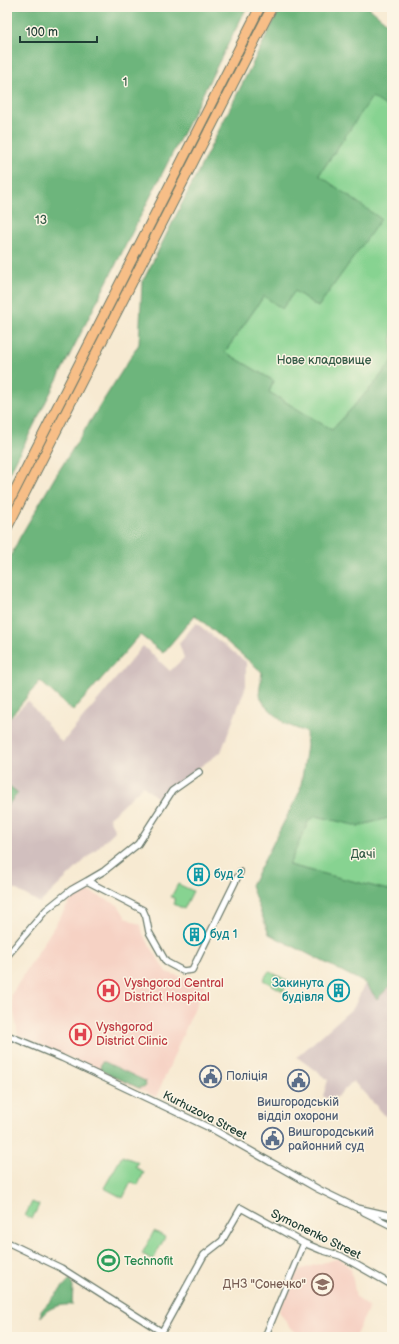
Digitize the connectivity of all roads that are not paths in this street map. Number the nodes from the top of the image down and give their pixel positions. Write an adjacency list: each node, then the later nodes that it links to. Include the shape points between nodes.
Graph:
1 (260, 7): 3 (main road)
2 (272, 7): 4 (main road)
3 (7, 506)
4 (7, 528)
5 (199, 772): 7 (street, via 172,791 138,844)
6 (240, 872): 7 (street, via 192,970 183,971 166,962 149,932 143,910)
7 (87, 881): 8 (street, via 46,910)
8 (7, 956)
9 (7, 1035): 10 (street, Kurhuzova Street, via 62,1058 214,1130)
10 (357, 1208): 11 (street, Kurhuzova Street); 12 (street)
11 (392, 1216)
12 (392, 1226)
13 (7, 1242): 16 (street, via 61,1268)
14 (304, 1243): 15 (street, Symonenko Street, via 341,1256); 16 (street, Symonenko Street, via 241,1208 222,1241 204,1254); 17 (street)
15 (392, 1285)
16 (160, 1335)
17 (265, 1337)

